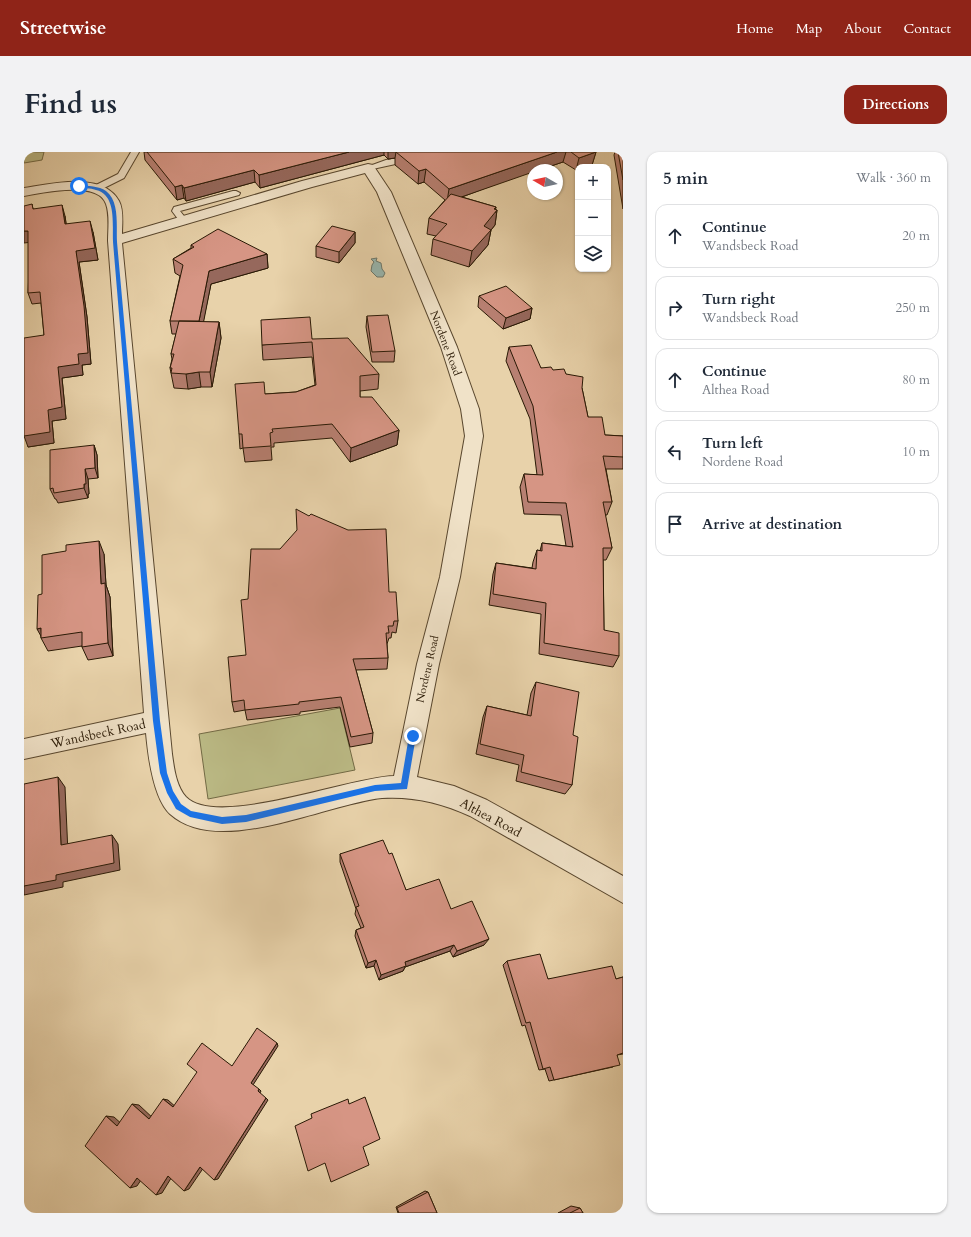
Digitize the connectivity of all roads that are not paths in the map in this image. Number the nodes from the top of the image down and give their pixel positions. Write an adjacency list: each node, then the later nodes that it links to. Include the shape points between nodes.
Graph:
1 (136, 152): 4 (lane, via 121,176)
2 (420, 157): 3 (lane)
3 (368, 168): 7 (street); 11 (street, Nordene Road, via 384,192 449,347 470,409 474,436 450,577 426,671)
4 (97, 188): 5 (street, via 79,186); 8 (street, Wandsbeck Road, via 105,192 113,203)
5 (24, 192)
6 (236, 193): 7 (lane, via 177,209)
7 (184, 221): 8 (street)
8 (115, 242): 9 (street, Wandsbeck Road)
9 (156, 721): 10 (street, Wandsbeck Road); 11 (street, Althea Road, via 164,773 170,793 179,806 190,814 205,818 222,821 246,819 375,788)
10 (24, 749)
11 (404, 786): 12 (street, Althea Road, via 469,802)
12 (623, 890)

